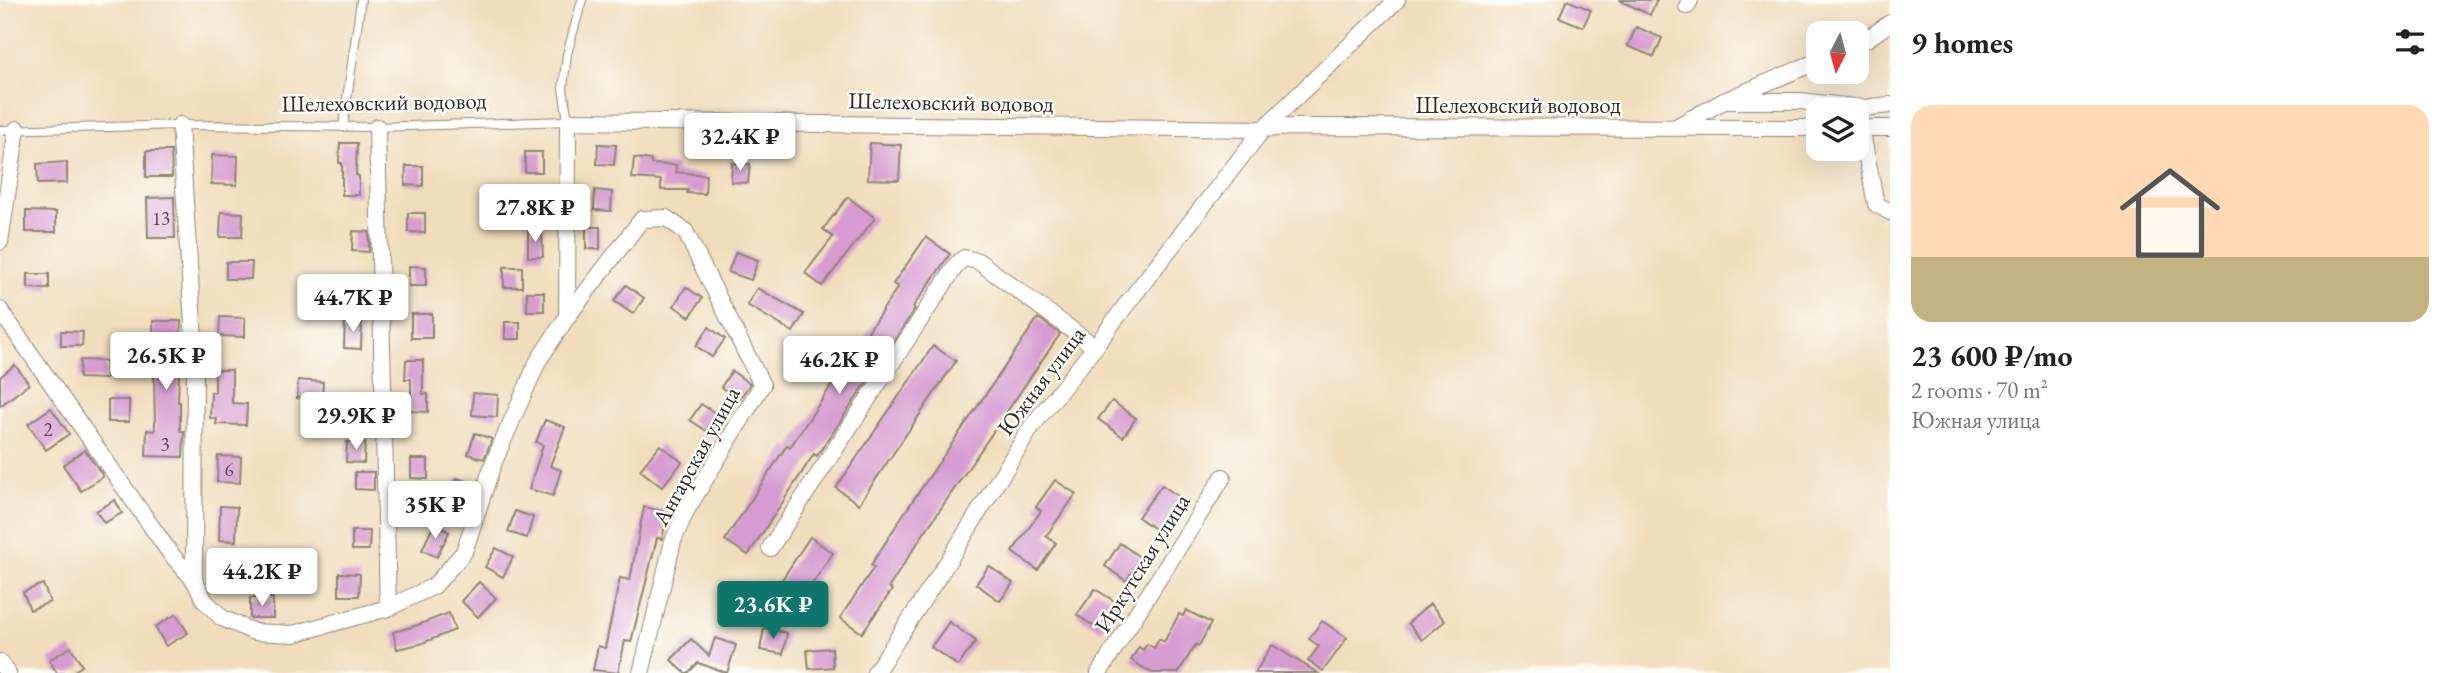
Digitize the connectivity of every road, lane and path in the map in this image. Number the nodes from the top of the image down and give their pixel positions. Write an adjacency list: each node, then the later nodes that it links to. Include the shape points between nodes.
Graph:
1 (361, 0): 11 (lane)
2 (582, 0): 9 (lane, via 563,88)
3 (1397, 0): 18 (street, Южная улица)
4 (1890, 23): 5 (street)
5 (1869, 39)
6 (1806, 66): 7 (street)
7 (1724, 101): 8 (street, via 1800,101 1862,108); 13 (street)
8 (1890, 105)
9 (568, 121): 12 (lane, Шелеховский водовод); 18 (street, Шелеховский водовод); 23 (street)
10 (180, 125): 11 (lane, Шелеховский водовод); 17 (lane, Шелеховский водовод); 27 (street, via 195,355)
11 (343, 127): 12 (lane, Шелеховский водовод)
12 (377, 127): 28 (street)
13 (1674, 128): 14 (street, Шелеховский водовод); 18 (street, Шелеховский водовод)
14 (1806, 128)
15 (1869, 128): 16 (street)
16 (1890, 128)
17 (8, 129): 21 (street)
18 (1263, 129): 24 (street, Южная улица)
19 (1866, 161): 20 (street, via 1876,204)
20 (1890, 212)
21 (0, 242)
22 (0, 310): 27 (street, via 170,553)
23 (567, 317): 28 (street, via 538,361 493,464 464,552 434,586); 31 (street, Ангарская улица, via 642,219 666,218 685,231 762,385 686,511 673,541)
24 (1095, 347): 26 (street, via 978,261 964,258); 32 (street, Южная улица, via 1032,426)
25 (1223, 477): 33 (street, Иркутская улица)
26 (771, 548)
27 (194, 580): 28 (street, via 205,601 222,618 254,632 293,634)
28 (388, 608)
29 (0, 662): 30 (street)
30 (8, 673)
31 (640, 673)
32 (875, 673)
33 (1099, 673)

